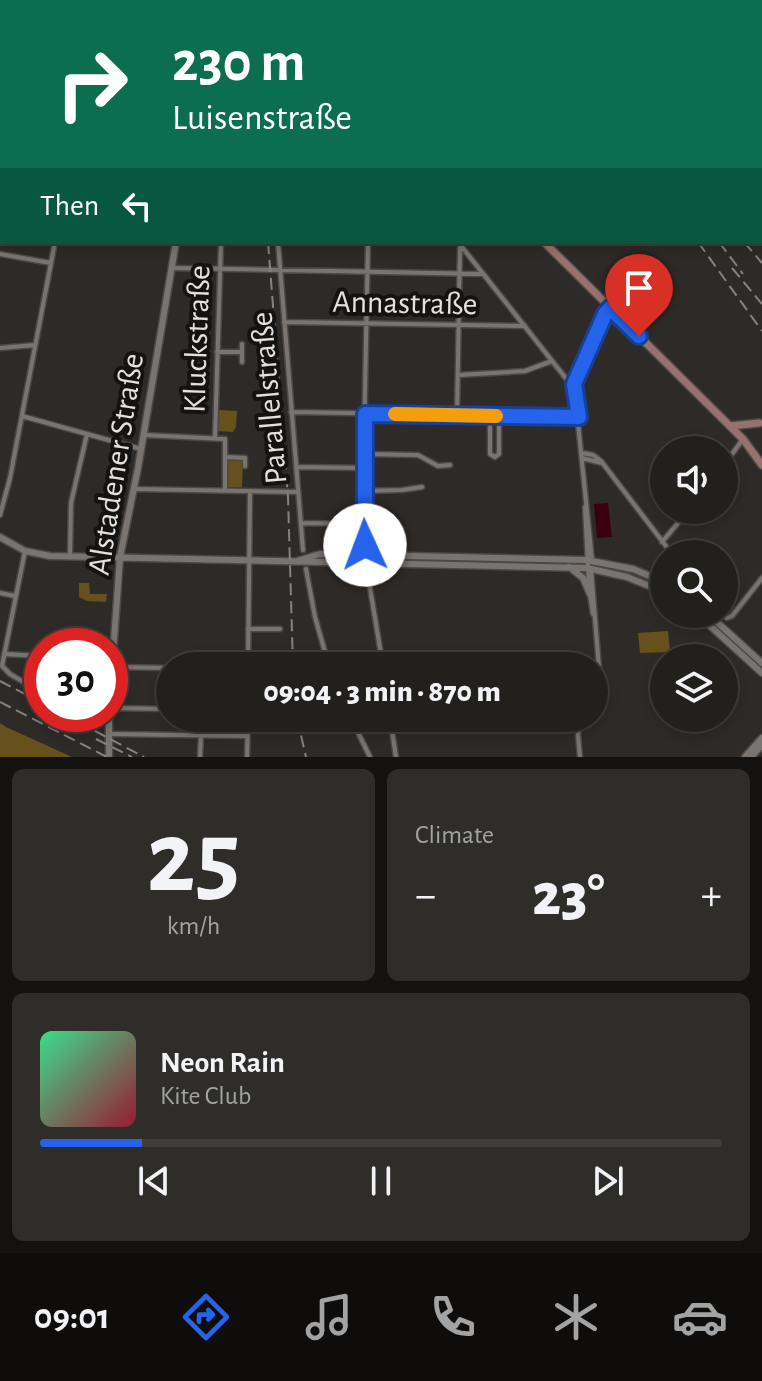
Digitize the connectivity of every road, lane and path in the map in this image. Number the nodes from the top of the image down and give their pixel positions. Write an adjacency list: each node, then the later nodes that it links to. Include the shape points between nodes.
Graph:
1 (55, 244): 10 (street)
2 (176, 244): 11 (street, Alstadener Straße)
3 (221, 244): 12 (street, Kluckstraße)
4 (278, 244): 13 (street, Parallelstraße)
5 (368, 244): 14 (street)
6 (459, 244): 15 (street)
7 (460, 244): 16 (street)
8 (546, 244): 17 (main road)
9 (0, 254): 10 (street)
10 (51, 263): 23 (street)
11 (172, 268): 12 (street); 41 (street, Alstadener Straße)
12 (219, 269): 13 (street); 25 (street, Kluckstraße)
13 (280, 270): 14 (street); 18 (street, Parallelstraße)
14 (368, 271): 15 (street); 19 (street)
15 (460, 273): 16 (street); 20 (street)
16 (483, 274): 21 (street)
17 (610, 308): 30 (street); 39 (main road)
18 (284, 322): 19 (street, Annastraße); 31 (street, Parallelstraße)
19 (367, 324): 20 (street, Annastraße); 32 (street)
20 (459, 325): 21 (street, Annastraße); 29 (street)
21 (525, 326): 27 (street)
22 (242, 344): 26 (street)
23 (35, 345): 24 (street); 35 (street)
24 (0, 348)
25 (217, 352): 26 (street); 42 (street, Kluckstraße)
26 (242, 352): 28 (street)
27 (552, 361): 29 (street, via 525,371); 30 (street)
28 (242, 362)
29 (458, 375): 33 (street)
30 (574, 384): 37 (street)
31 (291, 412): 32 (street); 54 (street, Parallelstraße)
32 (365, 414): 33 (street); 46 (street)
33 (457, 415): 34 (street)
34 (490, 415): 36 (street); 36 (street, via 490,454 495,457)
35 (22, 416): 40 (street); 63 (street)
36 (499, 416): 37 (street)
37 (579, 417): 47 (street)
38 (760, 422): 39 (main road); 43 (main road)
39 (729, 426): 43 (main road)
40 (87, 434): 45 (street); 72 (street, via 71,503)
41 (144, 435): 42 (street); 45 (street, Alstadener Straße)
42 (215, 438): 48 (street, via 225,439)
43 (743, 439): 44 (street); 52 (main road)
44 (738, 446)
45 (141, 449): 58 (street, Alstadener Straße)
46 (364, 454): 51 (street, via 418,455 438,466); 55 (street)
47 (582, 456): 49 (street); 50 (street); 56 (street)
48 (225, 457): 53 (street, via 245,458); 59 (street)
49 (597, 461): 50 (street); 56 (street)
50 (604, 464): 68 (street)
51 (450, 465)
52 (762, 465)
53 (245, 466)
54 (296, 467): 55 (street); 62 (street, Parallelstraße)
55 (364, 468): 60 (street)
56 (583, 472): 77 (street)
57 (422, 487): 60 (street)
58 (134, 489): 59 (street); 73 (street, Alstadener Straße)
59 (225, 491): 61 (street)
60 (363, 491): 65 (street)
61 (250, 492): 62 (street); 75 (street)
62 (298, 492): 64 (street, Parallelstraße)
63 (0, 515)
64 (301, 523): 65 (street); 70 (street, Parallelstraße)
65 (364, 524): 74 (street)
66 (677, 524): 69 (street)
67 (0, 537): 71 (street)
68 (661, 540)
69 (664, 540)
70 (303, 550)
71 (25, 551): 72 (street); 85 (street)
72 (70, 556): 73 (street)
73 (120, 557): 75 (street); 88 (street, Alstadener Straße)
74 (366, 559): 75 (street, via 320,554 297,561); 76 (street); 98 (street)
75 (249, 560): 91 (street)
76 (469, 560): 77 (street); 78 (street)
77 (589, 564): 78 (street); 80 (street); 82 (street); 84 (street); 87 (street)
78 (569, 567): 84 (street, via 583,578)
79 (306, 569): 97 (street)
80 (650, 576)
81 (762, 578): 86 (street)
82 (650, 586)
83 (0, 593): 85 (street)
84 (590, 594): 87 (street)
85 (15, 596): 100 (street)
86 (738, 608)
87 (595, 620): 99 (street)
88 (114, 628)
89 (712, 628): 93 (street)
90 (723, 628): 94 (street)
91 (248, 629): 92 (street); 96 (street)
92 (280, 629)
93 (730, 644)
94 (740, 644): 102 (street)
95 (738, 651): 105 (street)
96 (248, 652)
97 (325, 652)
98 (381, 652)
99 (597, 652)
100 (4, 654): 101 (street); 106 (street, via 4,670)
101 (24, 655)
102 (762, 663)
103 (128, 667): 104 (street)
104 (156, 668)
105 (762, 673)
106 (24, 682)
107 (128, 708): 108 (street)
108 (156, 709)
109 (247, 732): 115 (street)
110 (358, 732): 121 (street)
111 (392, 732): 122 (street)
112 (578, 732): 123 (street)
113 (108, 734): 114 (street); 118 (street)
114 (201, 735): 115 (street); 119 (street)
115 (247, 736): 120 (street)
116 (762, 738): 124 (street)
117 (762, 745): 124 (street)
118 (108, 753)
119 (200, 757)
120 (247, 757)
121 (370, 757)
122 (396, 757)
123 (580, 757)
124 (748, 757)

